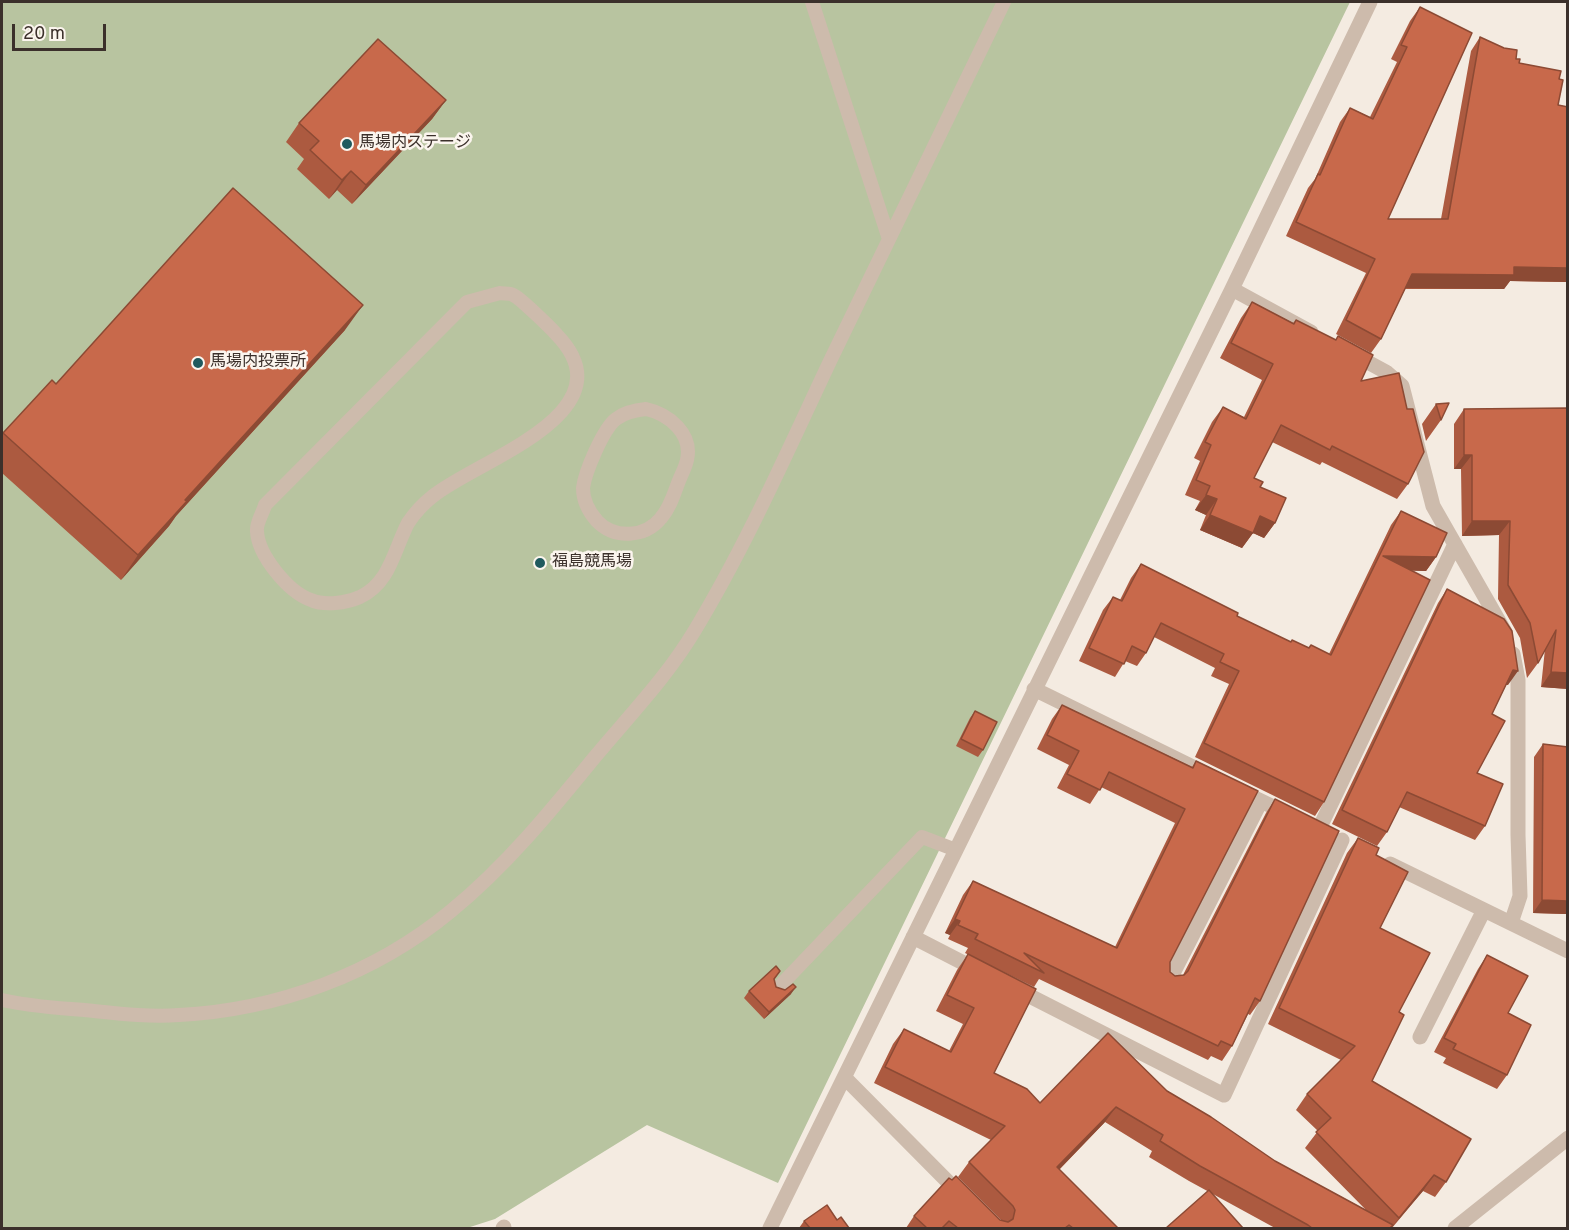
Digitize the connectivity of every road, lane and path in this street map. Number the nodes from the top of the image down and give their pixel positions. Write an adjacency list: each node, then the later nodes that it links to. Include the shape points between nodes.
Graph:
1 (812, 2): 4 (lane)
2 (1004, 2): 4 (lane)
3 (1370, 2): 5 (street)
4 (889, 239): 20 (lane, via 743,542 695,631 659,684 546,818 450,913 370,964 312,989 221,1012 136,1015)
5 (1232, 289): 8 (street, via 1386,372 1402,386 1433,506); 9 (street)
6 (459, 310): 6 (lane, via 265,505 256,528 261,550 279,575 311,600 344,603 372,591 393,560 410,521 433,496 552,422 569,403 577,373 571,353 558,335 513,295 482,297 467,302)
7 (669, 507): 7 (lane, via 687,459 683,435 676,424 657,411 624,414 607,428 586,476 583,489 591,515 612,531 626,534 652,527)
8 (1455, 544): 11 (street); 15 (street, via 1510,642 1518,680 1520,896)
9 (1035, 689): 10 (street); 12 (street)
10 (1262, 801): 11 (street); 18 (street)
11 (1310, 825): 16 (street, via 1347,843 1224,1095)
12 (956, 850): 16 (street); 19 (lane, via 922,837)
13 (1372, 855): 14 (street)
14 (1484, 910): 15 (street); 21 (street)
15 (1510, 923): 17 (street)
16 (913, 937): 22 (street)
17 (1568, 951)
18 (1170, 981)
19 (778, 988)
20 (2, 1000)
21 (1420, 1037)
22 (845, 1078): 24 (street); 25 (street)
23 (1568, 1138): 26 (street)
24 (970, 1203)
25 (770, 1228)
26 (1455, 1228)

